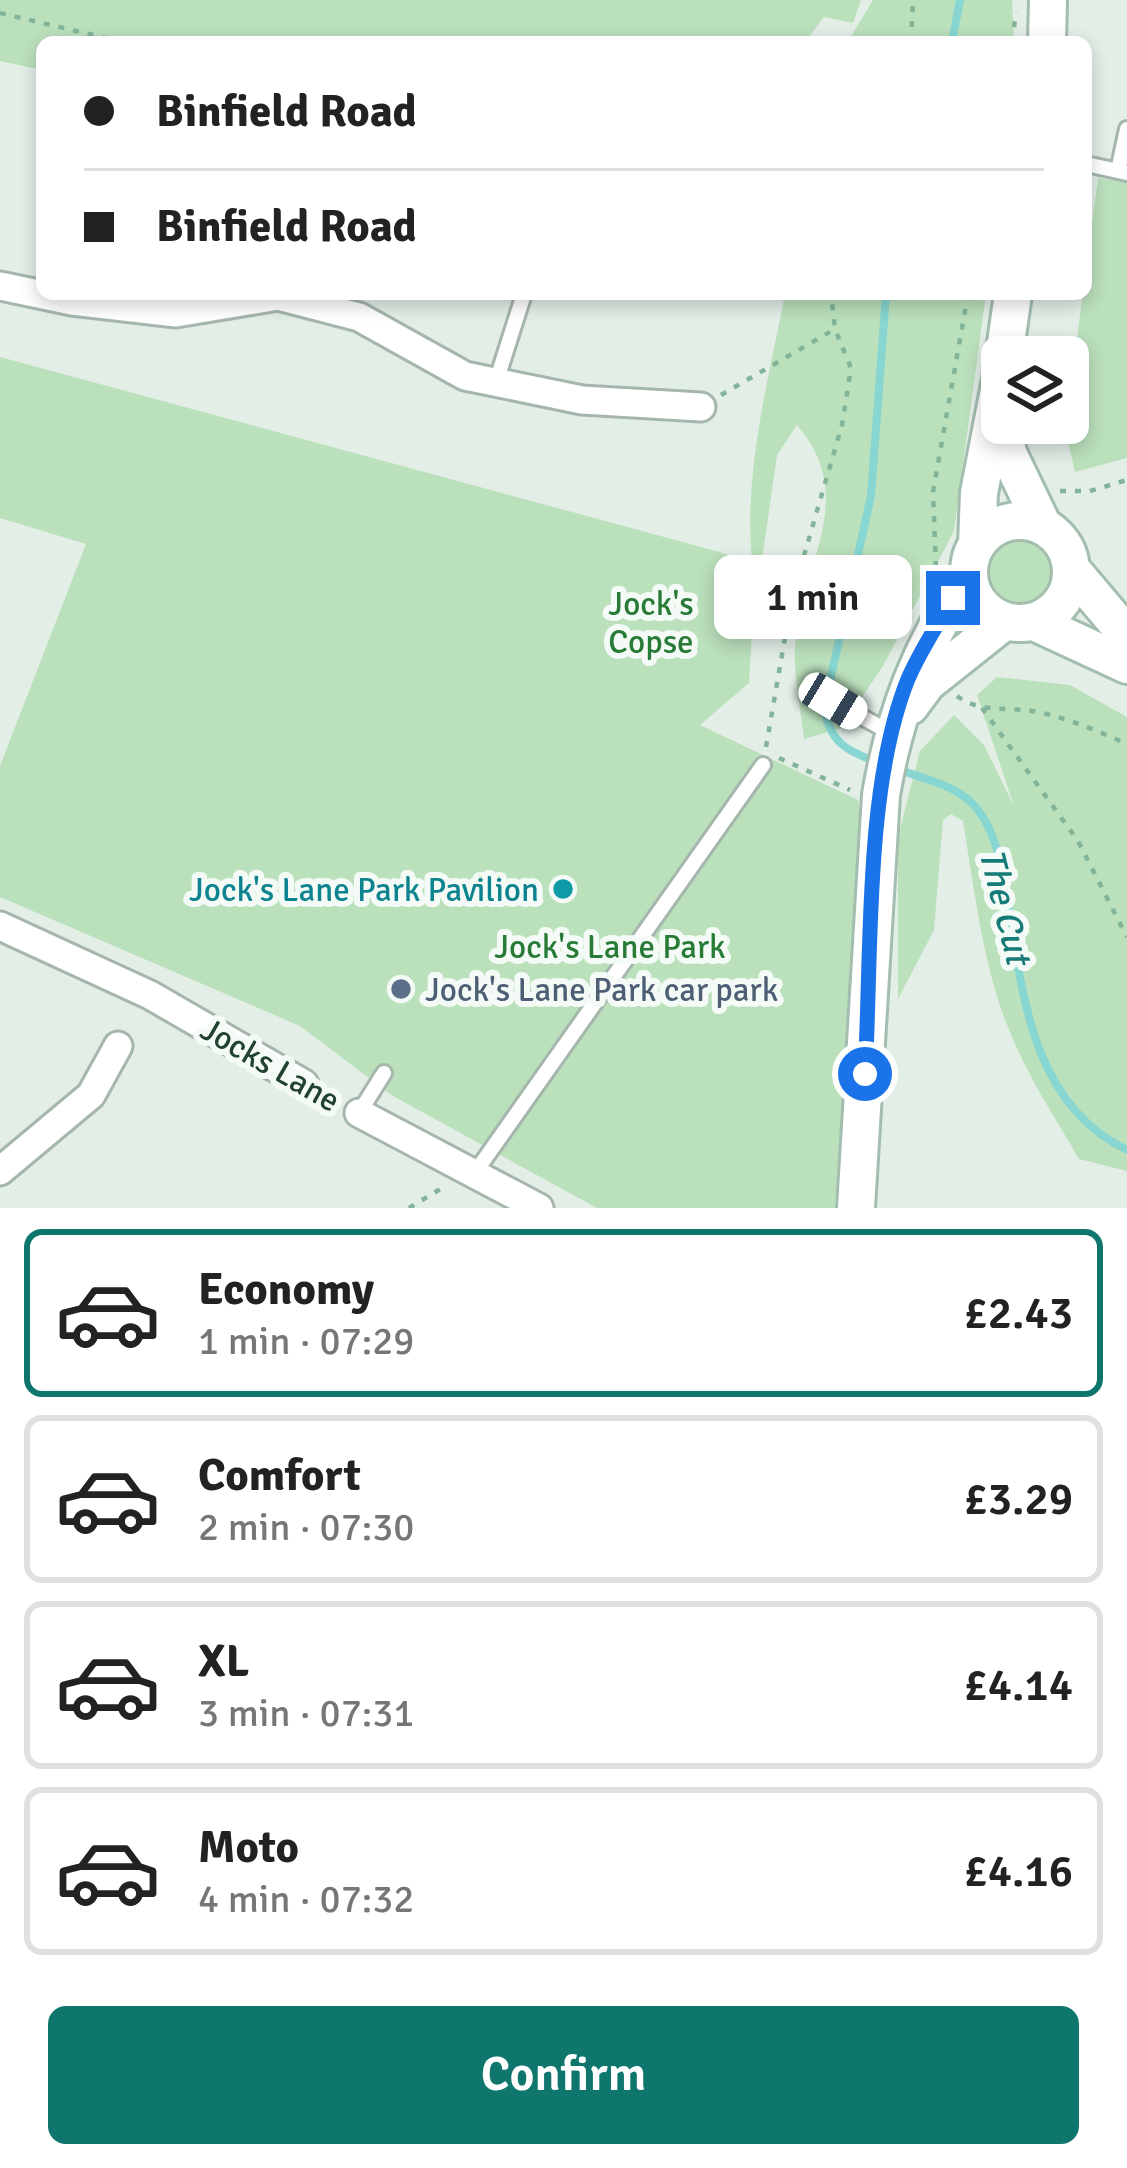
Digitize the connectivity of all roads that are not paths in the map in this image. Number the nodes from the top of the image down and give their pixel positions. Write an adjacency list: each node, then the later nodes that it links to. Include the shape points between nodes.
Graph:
1 (1048, 0): 2 (main road)
2 (1047, 36)
3 (1127, 129): 5 (lane)
4 (1092, 165): 5 (lane)
5 (1122, 172)
6 (0, 286): 7 (street)
7 (36, 292)
8 (87, 300): 9 (street, via 176,313)
9 (254, 300)
10 (304, 300): 14 (street, via 359,317 465,376)
11 (522, 300): 14 (lane)
12 (1012, 300): 13 (main road)
13 (1007, 336)
14 (496, 382): 15 (street, via 582,400)
15 (701, 407)
16 (991, 444): 19 (main road)
17 (1007, 444): 18 (main road)
18 (1044, 508): 19 (main road, via 1013,521); 20 (main road)
19 (961, 566): 21 (main road, via 980,604); 25 (main road)
20 (1072, 570): 21 (main road, via 1062,602); 22 (main road)
21 (1019, 622): 23 (main road); 25 (main road, via 927,683)
22 (1127, 635)
23 (1127, 665)
24 (833, 701): 25 (lane)
25 (891, 733): 35 (main road)
26 (763, 765): 33 (lane)
27 (0, 926): 30 (street, Jocks Lane, via 150,995)
28 (118, 1046): 32 (street, via 91,1095)
29 (384, 1073): 31 (lane)
30 (304, 1084)
31 (359, 1113): 33 (street, Jocks Lane)
32 (0, 1171)
33 (469, 1171): 34 (street, Jocks Lane)
34 (539, 1208)
35 (856, 1208)

